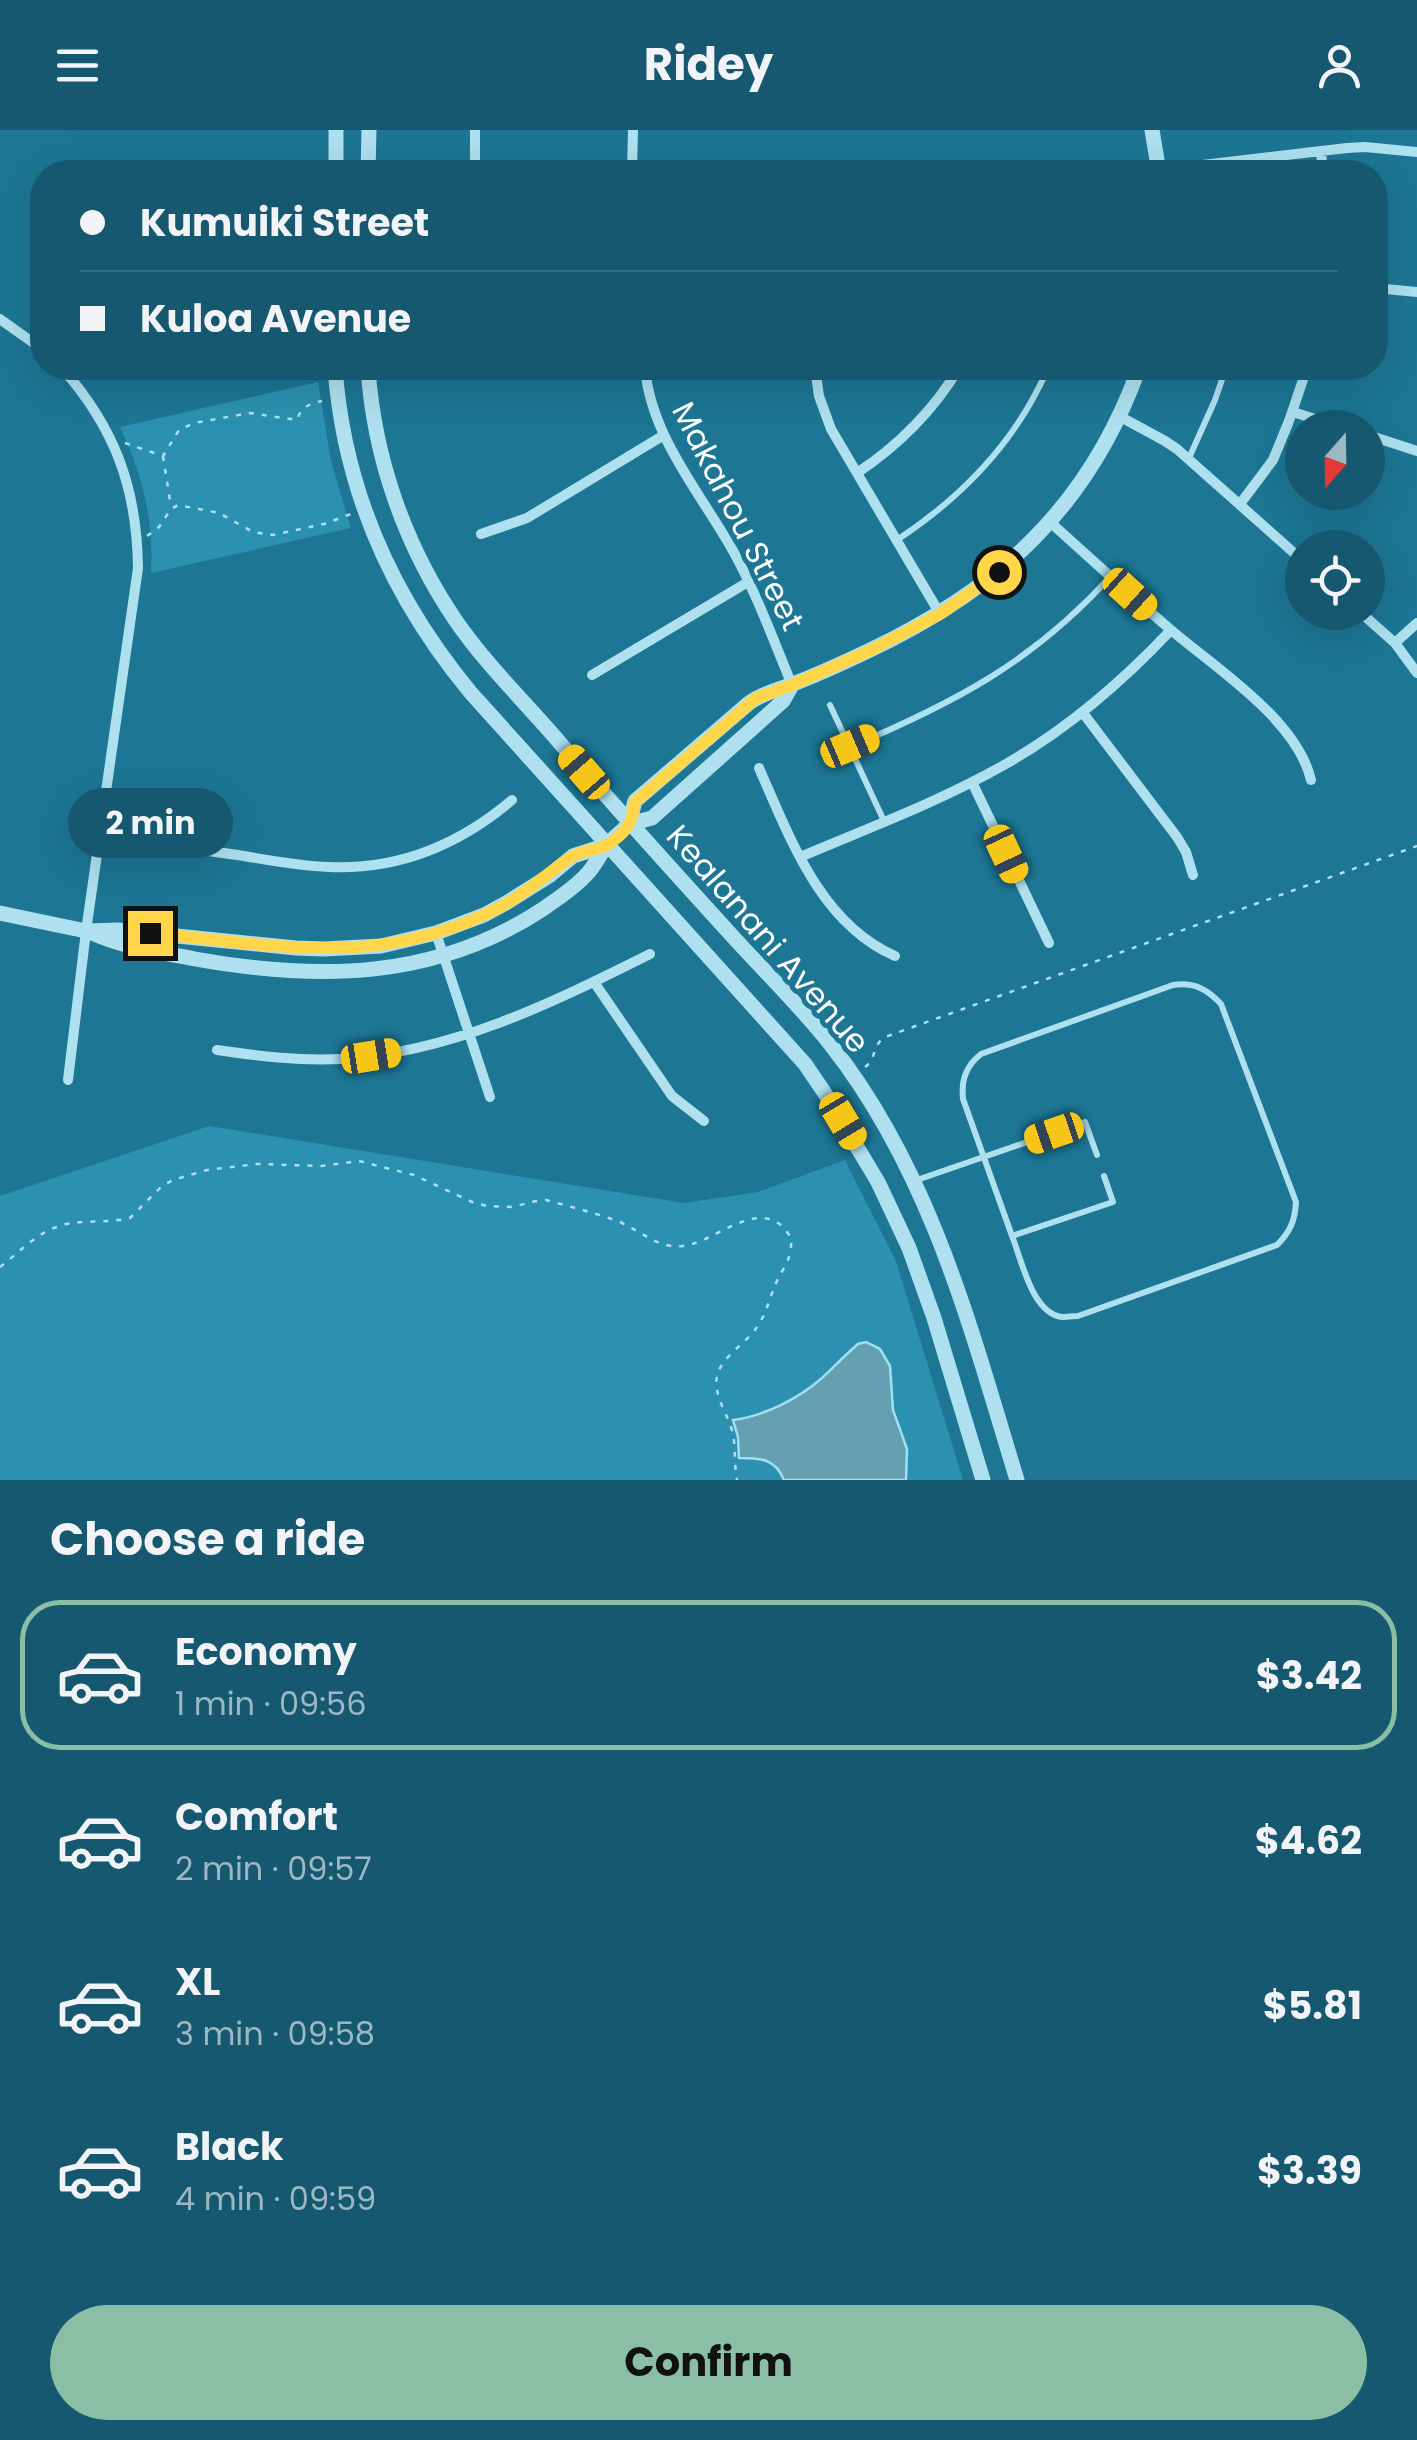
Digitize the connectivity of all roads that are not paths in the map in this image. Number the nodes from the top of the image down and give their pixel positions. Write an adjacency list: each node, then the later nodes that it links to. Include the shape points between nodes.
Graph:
1 (336, 130): 8 (street)
2 (369, 130): 9 (street)
3 (475, 130): 10 (street)
4 (633, 130): 11 (street)
5 (1152, 130): 12 (street)
6 (1320, 151): 7 (street); 13 (street); 14 (street)
7 (1417, 152)
8 (336, 160)
9 (368, 160)
10 (475, 160)
11 (632, 160)
12 (1153, 160)
13 (1274, 160)
14 (1321, 160)
15 (1388, 289): 16 (street)
16 (1417, 292)
17 (0, 320): 18 (street)
18 (30, 341)
19 (72, 380): 61 (street, via 115,447 138,543)
20 (337, 380): 62 (street, Kealanani Avenue, via 348,457 396,583 440,654)
21 (369, 380): 60 (street, Kealanani Avenue, via 389,482 440,596)
22 (647, 380): 32 (street, Makahou Street)
23 (817, 380): 36 (street, via 824,413)
24 (951, 380): 36 (street, via 913,428)
25 (1041, 380): 40 (lane, via 983,468)
26 (1134, 380): 30 (street)
27 (1222, 380): 35 (lane)
28 (1302, 380): 29 (street)
29 (1294, 410)
30 (1119, 416): 35 (street); 38 (street)
31 (1285, 431): 37 (street)
32 (664, 435): 39 (street, via 527,518); 43 (street, Makahou Street)
33 (1385, 441): 34 (street)
34 (1417, 451)
35 (1188, 459): 37 (street)
36 (857, 474): 40 (street)
37 (1240, 504): 41 (street)
38 (1050, 522): 42 (street); 44 (street, via 999,572)
39 (481, 534)
40 (897, 540): 44 (street)
41 (1285, 545)
42 (1110, 576): 46 (street); 54 (lane, via 1062,626 996,675)
43 (748, 582): 50 (street); 51 (street, Makahou Street)
44 (940, 614): 51 (street)
45 (1417, 623): 48 (street)
46 (1171, 630): 53 (street); 56 (street, via 1292,738)
47 (1379, 630): 48 (street)
48 (1394, 644): 49 (street)
49 (1417, 673)
50 (592, 675)
51 (792, 685): 60 (street, via 783,701 652,818); 60 (street, via 748,703 635,802)
52 (830, 705): 54 (lane)
53 (1083, 713): 57 (street); 64 (street, via 1177,837)
54 (850, 746): 59 (lane)
55 (759, 768): 63 (street)
56 (1311, 780)
57 (972, 782): 59 (street); 68 (street)
58 (512, 800): 61 (street, via 435,848 359,866 306,866)
59 (884, 821): 63 (street)
60 (630, 824): 62 (street); 81 (street, Kealanani Avenue, via 830,1044)
61 (100, 835): 66 (street)
62 (607, 846): 67 (street, via 573,856 506,904); 70 (street, via 585,877 541,910); 83 (street, Kealanani Avenue, via 805,1064 861,1151 922,1283)
63 (800, 857): 71 (street, via 828,903 862,937)
64 (1193, 875)
65 (0, 913): 66 (street)
66 (86, 931): 67 (street, via 324,950); 70 (street, via 116,944 294,972 369,970); 75 (street)
67 (436, 933): 70 (street)
68 (1049, 943)
69 (650, 954): 72 (street)
70 (443, 956): 73 (street)
71 (895, 956)
72 (594, 982): 73 (street); 77 (street, via 672,1096)
73 (468, 1034): 74 (street, via 339,1059); 76 (street)
74 (217, 1050)
75 (68, 1080)
76 (490, 1096)
77 (704, 1121)
78 (1097, 1156): 79 (lane, via 1085,1122)
79 (982, 1157): 81 (lane); 82 (lane); 82 (lane, via 962,1086 981,1054 1187,983 1222,1004 1296,1202 1295,1219 1277,1246 1062,1318 1038,1304)
80 (1104, 1176): 82 (lane, via 1112,1202)
81 (913, 1181): 84 (street, Kealanani Avenue, via 952,1272)
82 (1012, 1236)
83 (983, 1480)
84 (1017, 1480)

